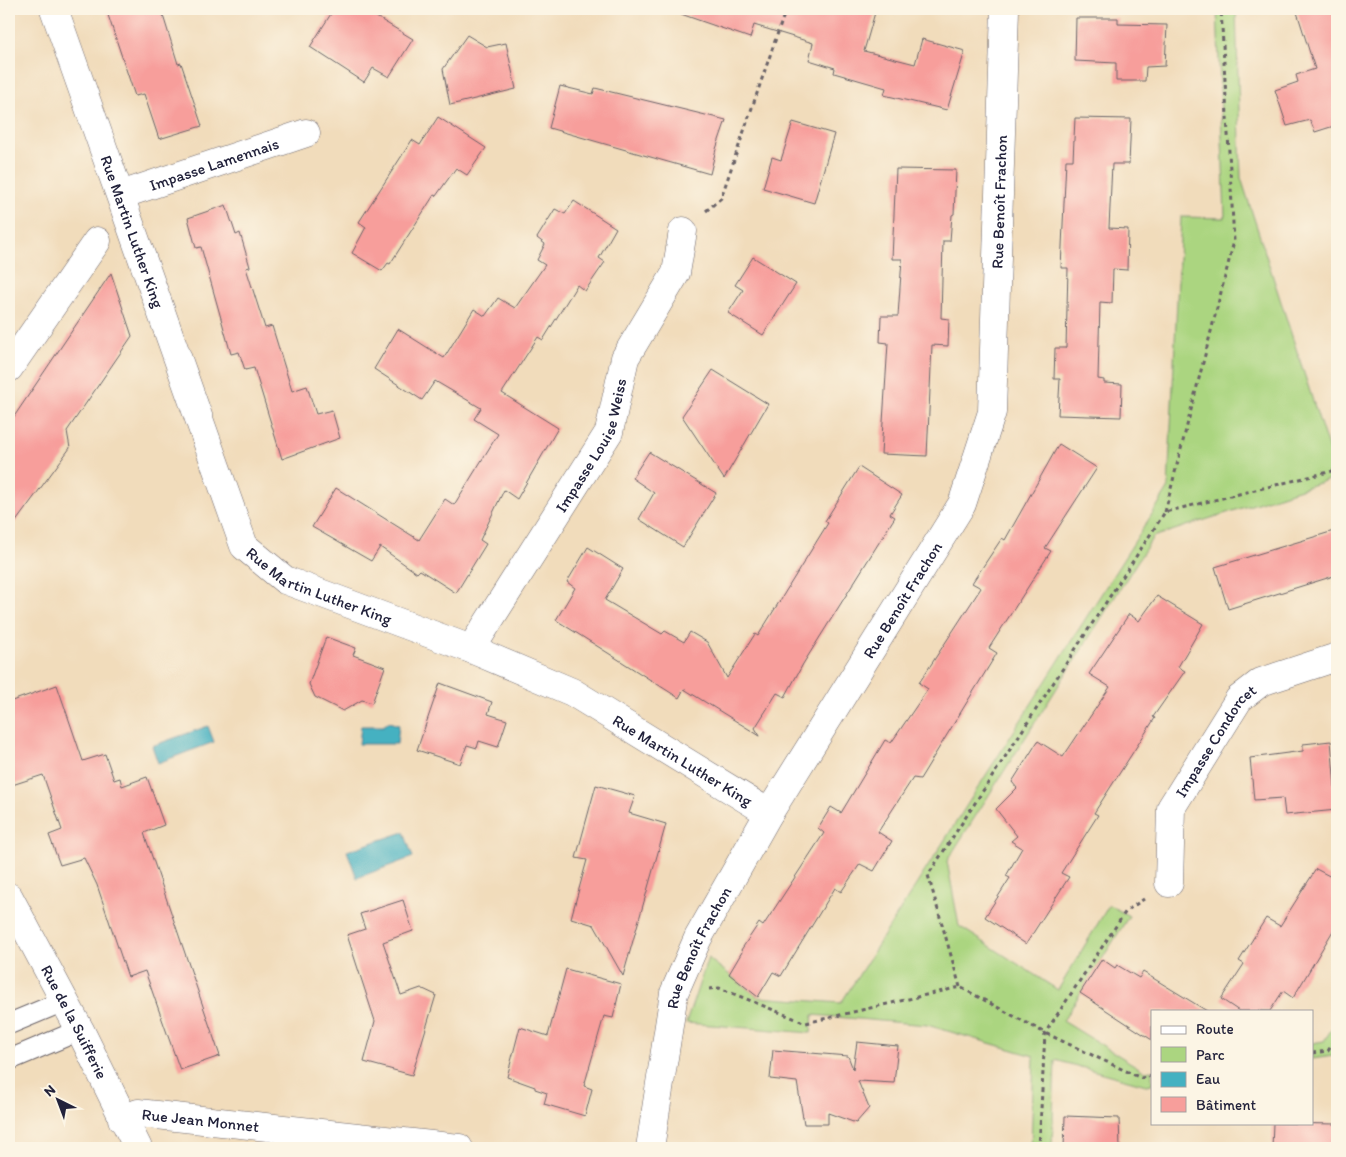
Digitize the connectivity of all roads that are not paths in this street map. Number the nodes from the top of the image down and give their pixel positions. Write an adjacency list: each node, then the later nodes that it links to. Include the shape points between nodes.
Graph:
1 (54, 9): 4 (street, Rue Martin Luther King)
2 (1005, 9): 10 (street, Rue Benoît Frachon, via 992,412 962,504)
3 (306, 133): 4 (street, Impasse Lamennais)
4 (121, 195): 8 (street, Rue Martin Luther King, via 244,546 285,580)
5 (683, 231): 8 (street, Impasse Louise Weiss, via 676,273 625,358 609,432)
6 (97, 240): 7 (street)
7 (9, 368)
8 (471, 648): 10 (street, Rue Martin Luther King, via 572,692)
9 (1337, 657): 11 (street, Impasse Condorcet, via 1261,682 1239,699 1171,808)
10 (769, 813): 20 (street, Rue Benoît Frachon, via 698,938 674,993)
11 (1169, 883)
12 (9, 897): 13 (street, Rue de la Suifferie)
13 (64, 1000): 14 (lane); 15 (street, Rue de la Suifferie)
14 (9, 1024)
15 (80, 1030): 16 (lane); 17 (street, Rue de la Suifferie)
16 (9, 1060)
17 (122, 1119): 18 (street, Rue de la Suifferie); 19 (street, Rue Jean Monnet, via 138,1113)
18 (138, 1148)
19 (459, 1148)
20 (650, 1148)

